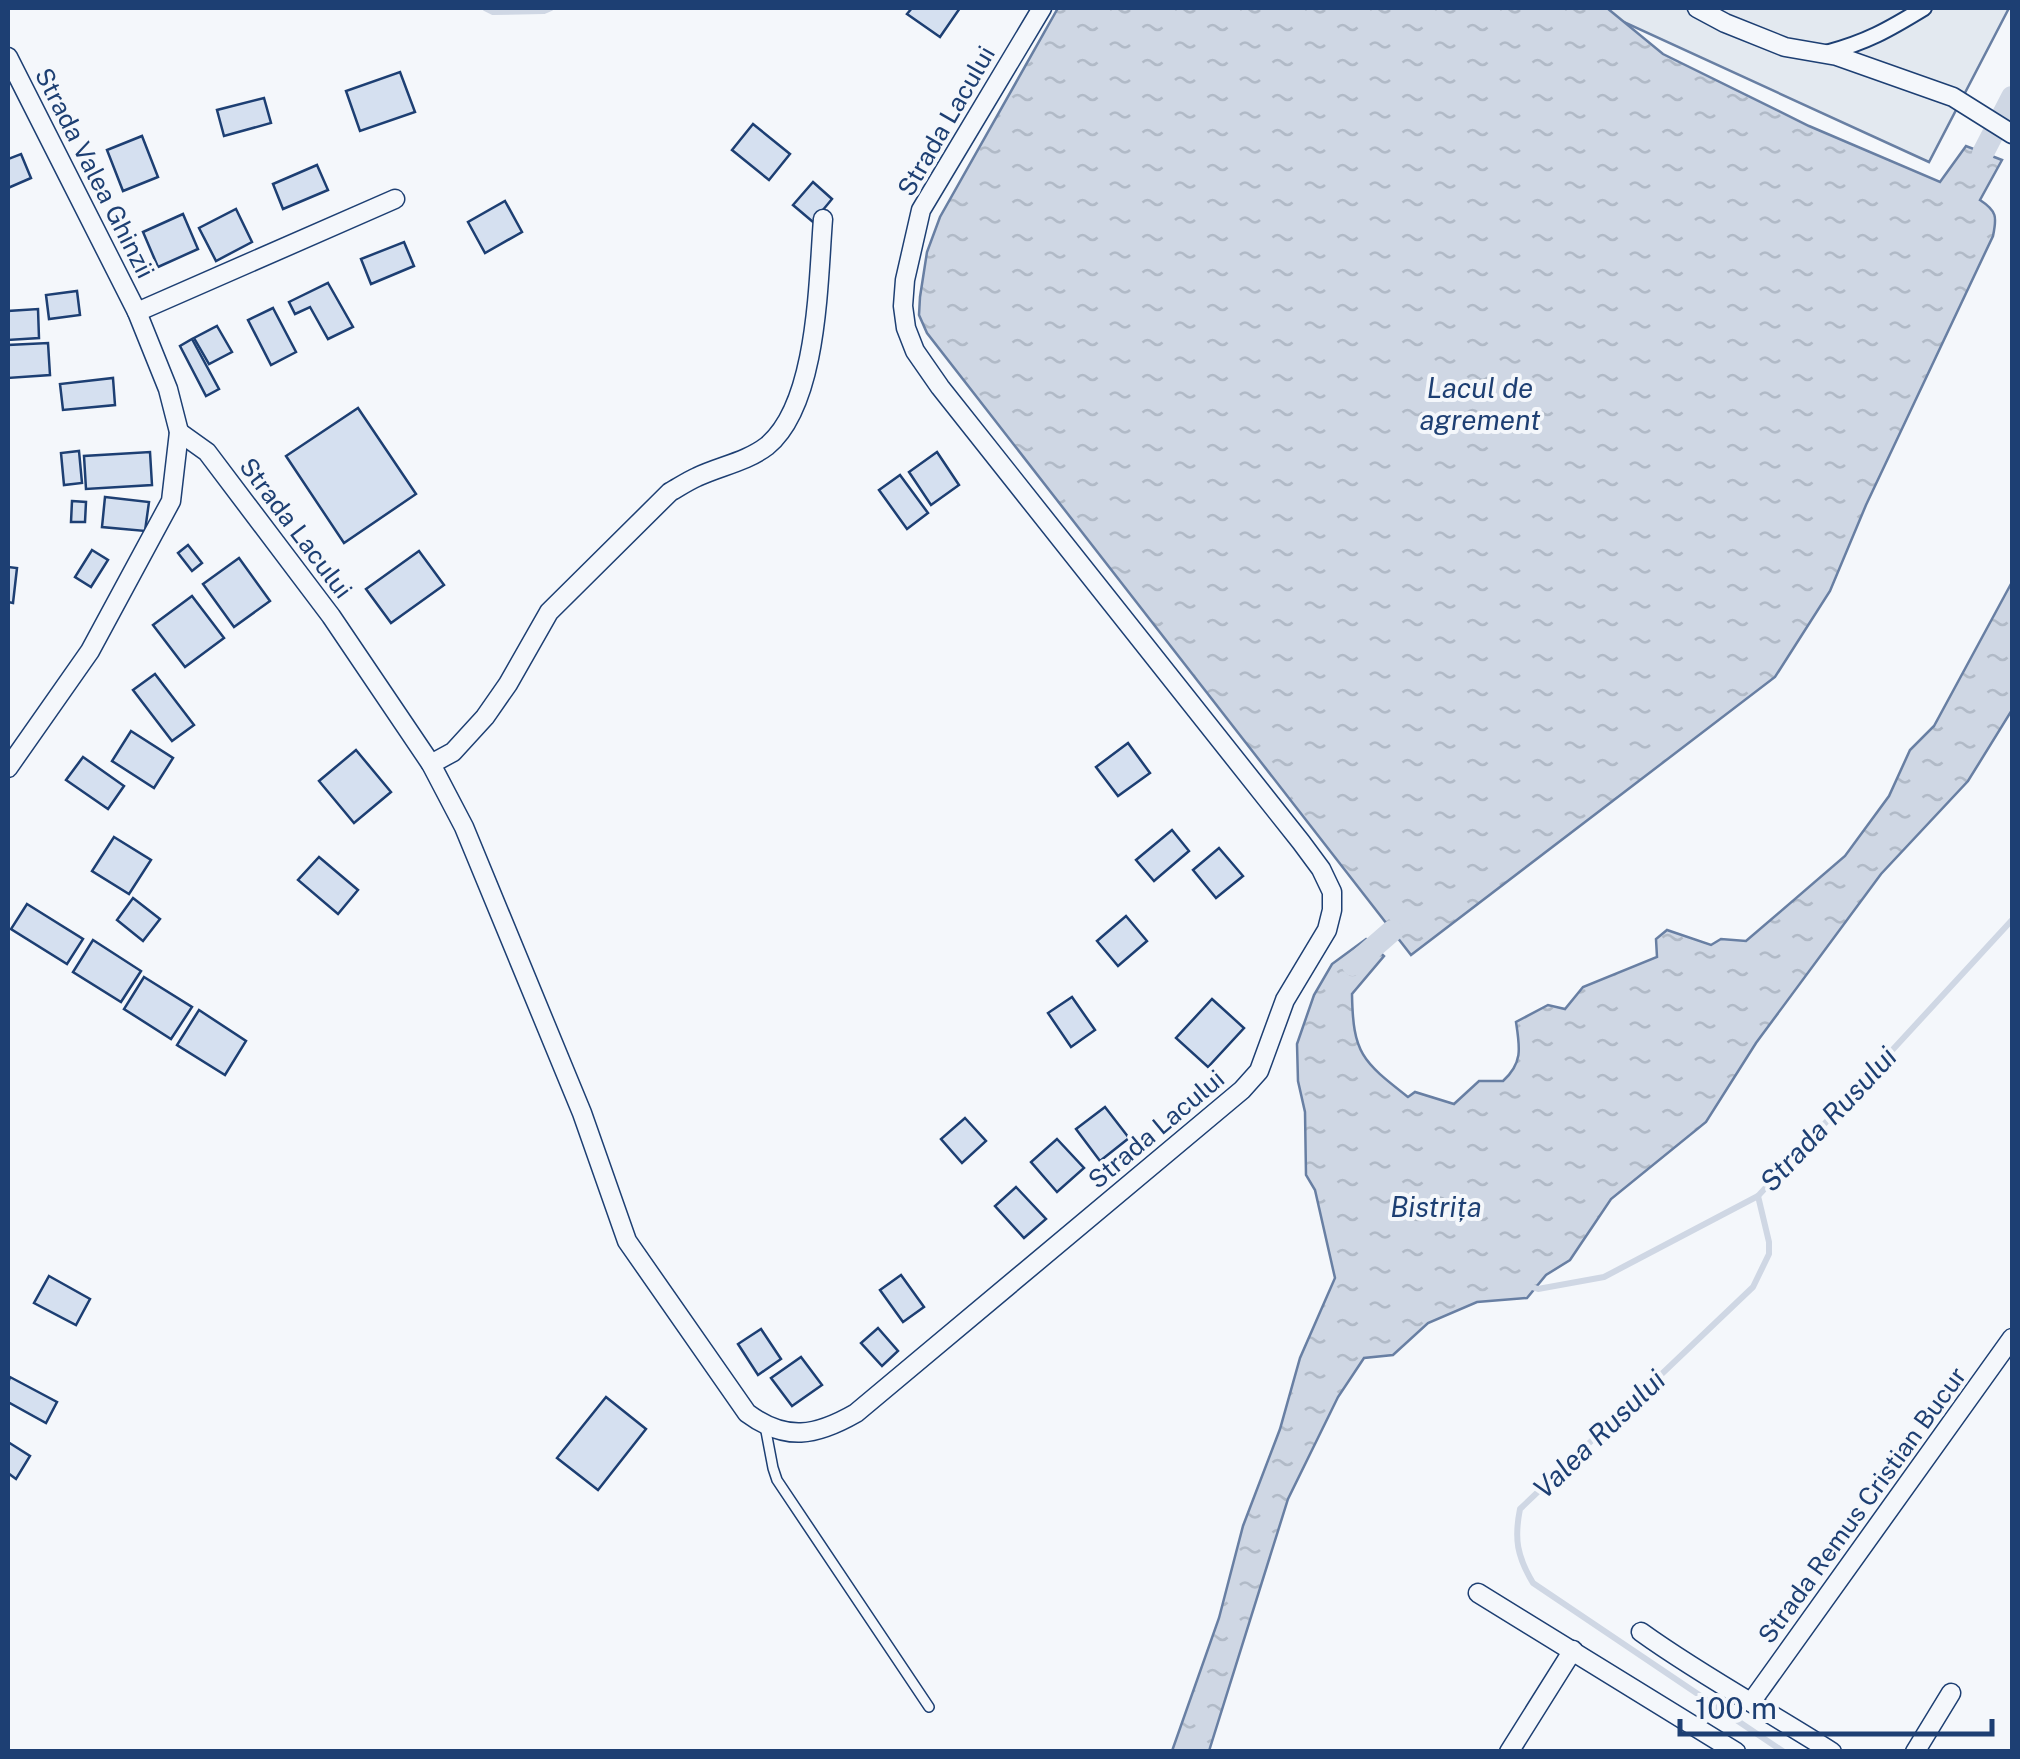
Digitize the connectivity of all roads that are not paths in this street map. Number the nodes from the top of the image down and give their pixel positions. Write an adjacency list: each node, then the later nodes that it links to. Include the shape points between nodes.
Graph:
1 (1042, 8): 14 (street, Strada Lacului, via 921,210 905,280 906,328 940,387 1321,869 1332,910 1286,1000 1260,1071 1242,1090 856,1413 793,1434)
2 (1696, 8): 4 (street, via 1786,47)
3 (1924, 8): 4 (street, via 1882,34)
4 (1824, 54): 6 (street, via 1954,97)
5 (8, 57): 9 (street, Strada Valea Ghinzii)
6 (2012, 134)
7 (395, 199): 9 (street, Strada Valea Ghinzii)
8 (824, 219): 11 (street, via 814,331 784,428 749,458 670,492 549,612 485,717 453,752)
9 (137, 312): 10 (street, Strada Valea Ghinzii)
10 (178, 432): 11 (street, Strada Lacului, via 207,452 331,616); 12 (street, Strada Valea Ghinzii, via 171,501 90,652)
11 (431, 764): 14 (street, Strada Lacului, via 464,827 582,1113 626,1241 736,1399)
12 (8, 768)
13 (2012, 1338): 19 (street, Strada Remus Cristian Bucur)
14 (765, 1426): 20 (lane, via 777,1480)
15 (1478, 1593): 17 (street)
16 (1641, 1632): 19 (street)
17 (1574, 1650): 21 (street); 22 (street)
18 (1951, 1692): 24 (street)
19 (1752, 1701): 23 (street)
20 (929, 1707)
21 (1510, 1752)
22 (1736, 1752)
23 (1832, 1752)
24 (1916, 1752)

